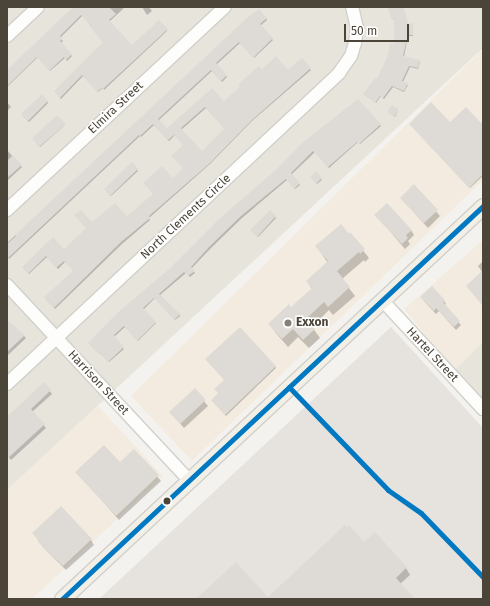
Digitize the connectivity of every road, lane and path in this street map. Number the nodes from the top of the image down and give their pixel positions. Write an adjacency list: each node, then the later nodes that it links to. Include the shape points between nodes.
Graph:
1 (38, 7): 4 (street)
2 (225, 7): 6 (street, Elmira Street)
3 (352, 7): 9 (street, North Clements Circle, via 357,28 355,43 351,56 339,73)
4 (7, 36)
5 (483, 206): 8 (main road)
6 (7, 210)
7 (7, 285): 9 (street, Harrison Street)
8 (382, 300): 11 (street, Hartel Street); 12 (main road)
9 (56, 338): 10 (street, North Clements Circle); 12 (street, Harrison Street)
10 (7, 384)
11 (483, 409)
12 (189, 480): 13 (main road)
13 (62, 599)

